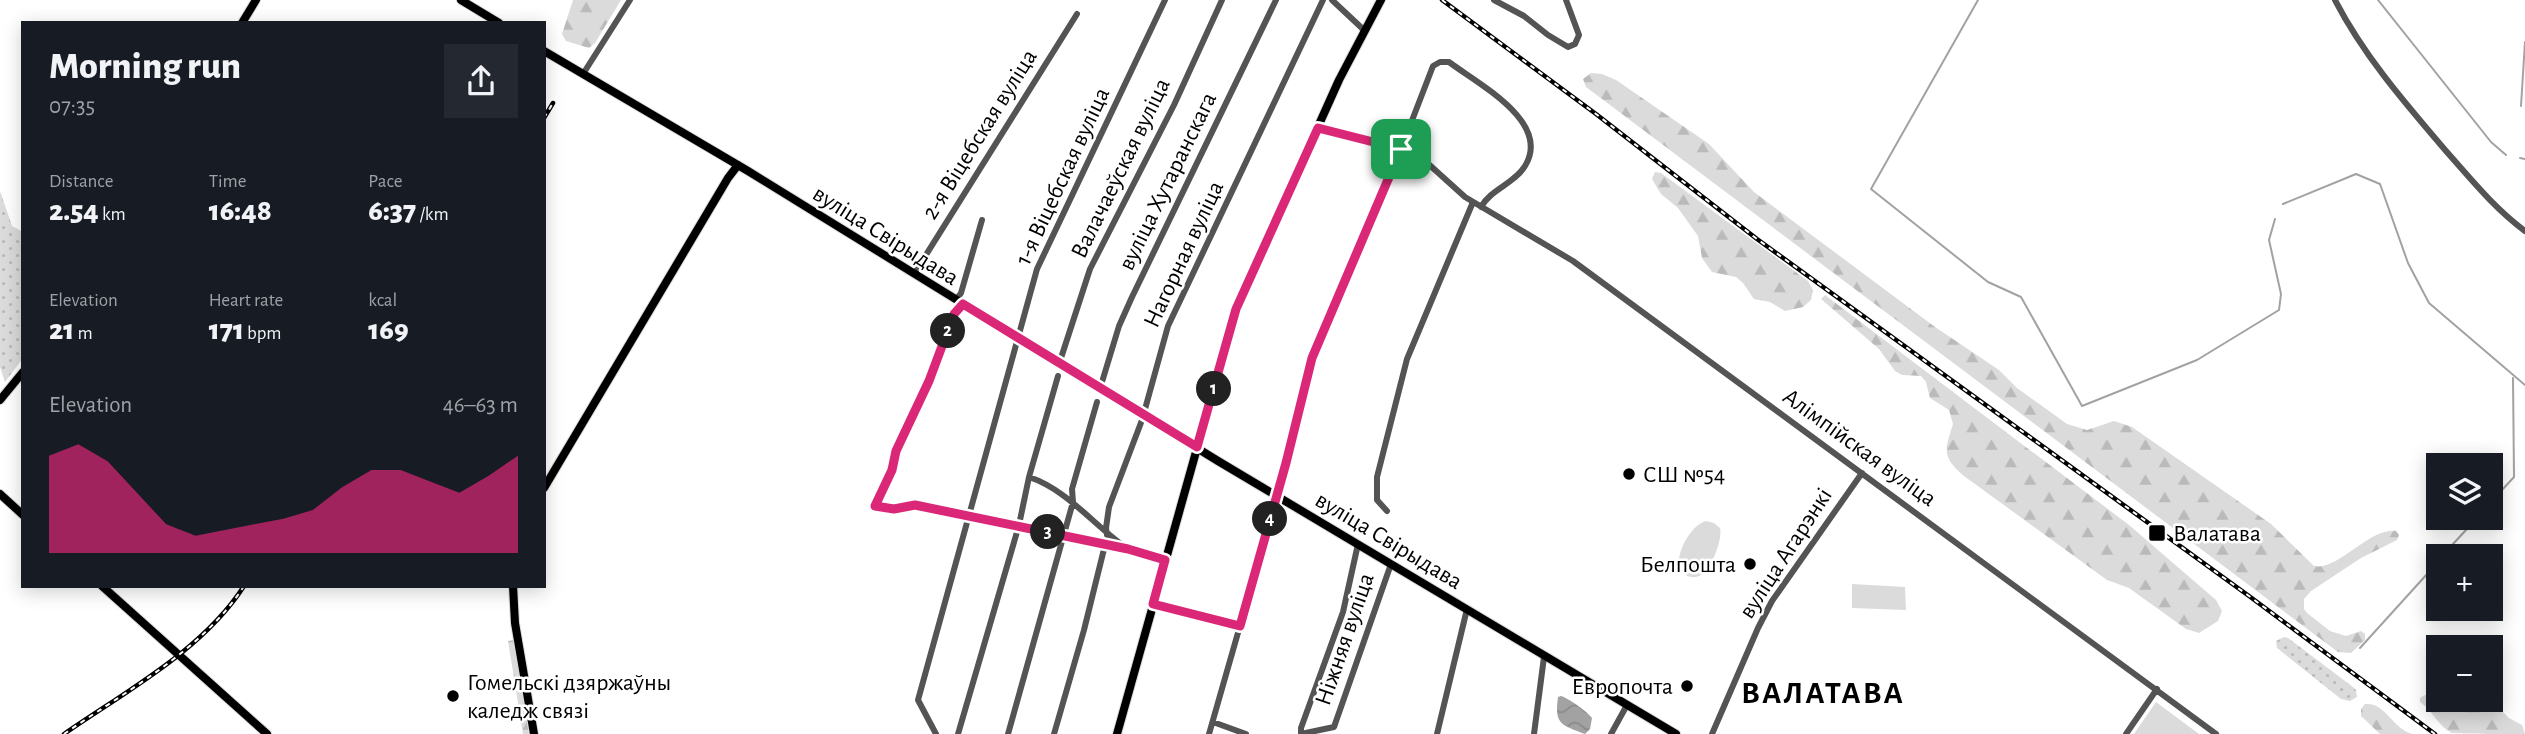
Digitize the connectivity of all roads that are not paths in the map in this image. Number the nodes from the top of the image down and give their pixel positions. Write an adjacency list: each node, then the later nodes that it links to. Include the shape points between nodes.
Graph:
1 (256, 0): 14 (main road)
2 (461, 0): 15 (main road)
3 (629, 0): 18 (street)
4 (1165, 0): 28 (street, 1-я Віцебская вуліца, via 1046,248)
5 (1222, 0): 29 (street, Валачаеўская вуліца, via 1090,269)
6 (1276, 0): 32 (street, вуліца Хутаранскага, via 1123,317)
7 (1323, 0): 35 (street, Нагорная вуліца, via 1168,326)
8 (1332, 0): 16 (street)
9 (1381, 0): 16 (main road)
10 (1494, 0): 11 (street, via 1568,47 1579,35)
11 (1566, 0)
12 (2335, 0): 25 (street, via 2371,60 2414,114 2495,206)
13 (1077, 14): 26 (street, 2-я Віцебская вуліца)
14 (243, 21)
15 (496, 21)
16 (1365, 31): 19 (main road)
17 (546, 52): 18 (main road, вуліца Свірыдава)
18 (583, 74): 21 (main road, вуліца Свірыдава)
19 (1318, 128): 20 (street, Алімпійская вуліца); 36 (main road, via 1236,309)
20 (1401, 149): 22 (street, Алімпійская вуліца, via 1430,163); 23 (street, via 1433,66 1449,62 1519,115 1530,135 1525,166); 41 (street, via 1312,358)
21 (738, 165): 26 (main road, вуліца Свірыдава); 39 (main road)
22 (1473, 202): 23 (street, Алімпійская вуліца); 43 (street, via 1408,359 1377,477 1377,500)
23 (1481, 207): 37 (street, Алімпійская вуліца, via 1573,261)
24 (982, 220): 27 (street, 2-я Віцебская вуліца)
25 (2525, 231)
26 (914, 274): 27 (main road, вуліца Свірыдава)
27 (959, 302): 28 (main road, вуліца Свірыдава); 45 (street, 2-я Віцебская вуліца, via 875,506 915,505)
28 (1018, 338): 35 (main road, вуліца Свірыдава); 45 (street, 1-я Віцебская вуліца)
29 (1061, 358)
30 (21, 374): 33 (main road)
31 (1058, 376): 38 (street)
32 (1102, 382)
33 (0, 400)
34 (1097, 402): 42 (street, via 1072,489)
35 (1142, 415): 36 (main road, вуліца Свірыдава); 47 (street, Нагорная вуліца, via 1109,507)
36 (1197, 447): 41 (main road, вуліца Свірыдава); 52 (main road)
37 (1862, 473): 60 (street, Алімпійская вуліца); 79 (street, вуліца Агарэнкі, via 1772,601)
38 (1029, 477): 42 (street); 46 (street)
39 (546, 485)
40 (0, 494): 44 (main road)
41 (1276, 495): 49 (main road, вуліца Свірыдава); 58 (street)
42 (1073, 502): 47 (street); 48 (street)
43 (1387, 511)
44 (21, 513)
45 (970, 517): 46 (street); 66 (street, 1-я Віцебская вуліца, via 918,700)
46 (1019, 525): 48 (street); 67 (street)
47 (1107, 535): 51 (street)
48 (1063, 536): 50 (street); 68 (street)
49 (1358, 544): 53 (main road, вуліца Свірыдава); 73 (street, via 1343,611)
50 (1105, 545): 51 (street); 69 (street)
51 (1128, 549): 52 (street)
52 (1165, 560): 56 (main road)
53 (1391, 564): 57 (main road, вуліца Свірыдава); 63 (street, Ніжняя вуліца)
54 (104, 588): 64 (main road)
55 (513, 588): 65 (main road)
56 (1153, 604): 58 (street); 70 (main road)
57 (1467, 609): 59 (main road, вуліца Свірыдава); 75 (street)
58 (1240, 626): 62 (street)
59 (1544, 657): 61 (main road, вуліца Свірыдава); 76 (street)
60 (2157, 689): 80 (street); 81 (street, Алімпійская вуліца)
61 (1627, 705): 77 (street); 78 (main road, вуліца Свірыдава)
62 (1213, 722): 71 (street); 72 (street)
63 (1334, 727): 73 (street, Ніжняя вуліца); 74 (street, Ніжняя вуліца)
64 (267, 734)
65 (534, 734)
66 (936, 734)
67 (958, 734)
68 (1008, 734)
69 (1054, 734)
70 (1117, 734)
71 (1209, 734)
72 (1246, 734)
73 (1301, 734)
74 (1338, 734)
75 (1437, 734)
76 (1534, 734)
77 (1611, 734)
78 (1675, 734)
79 (1712, 734)
80 (2126, 734)
81 (2216, 734)

